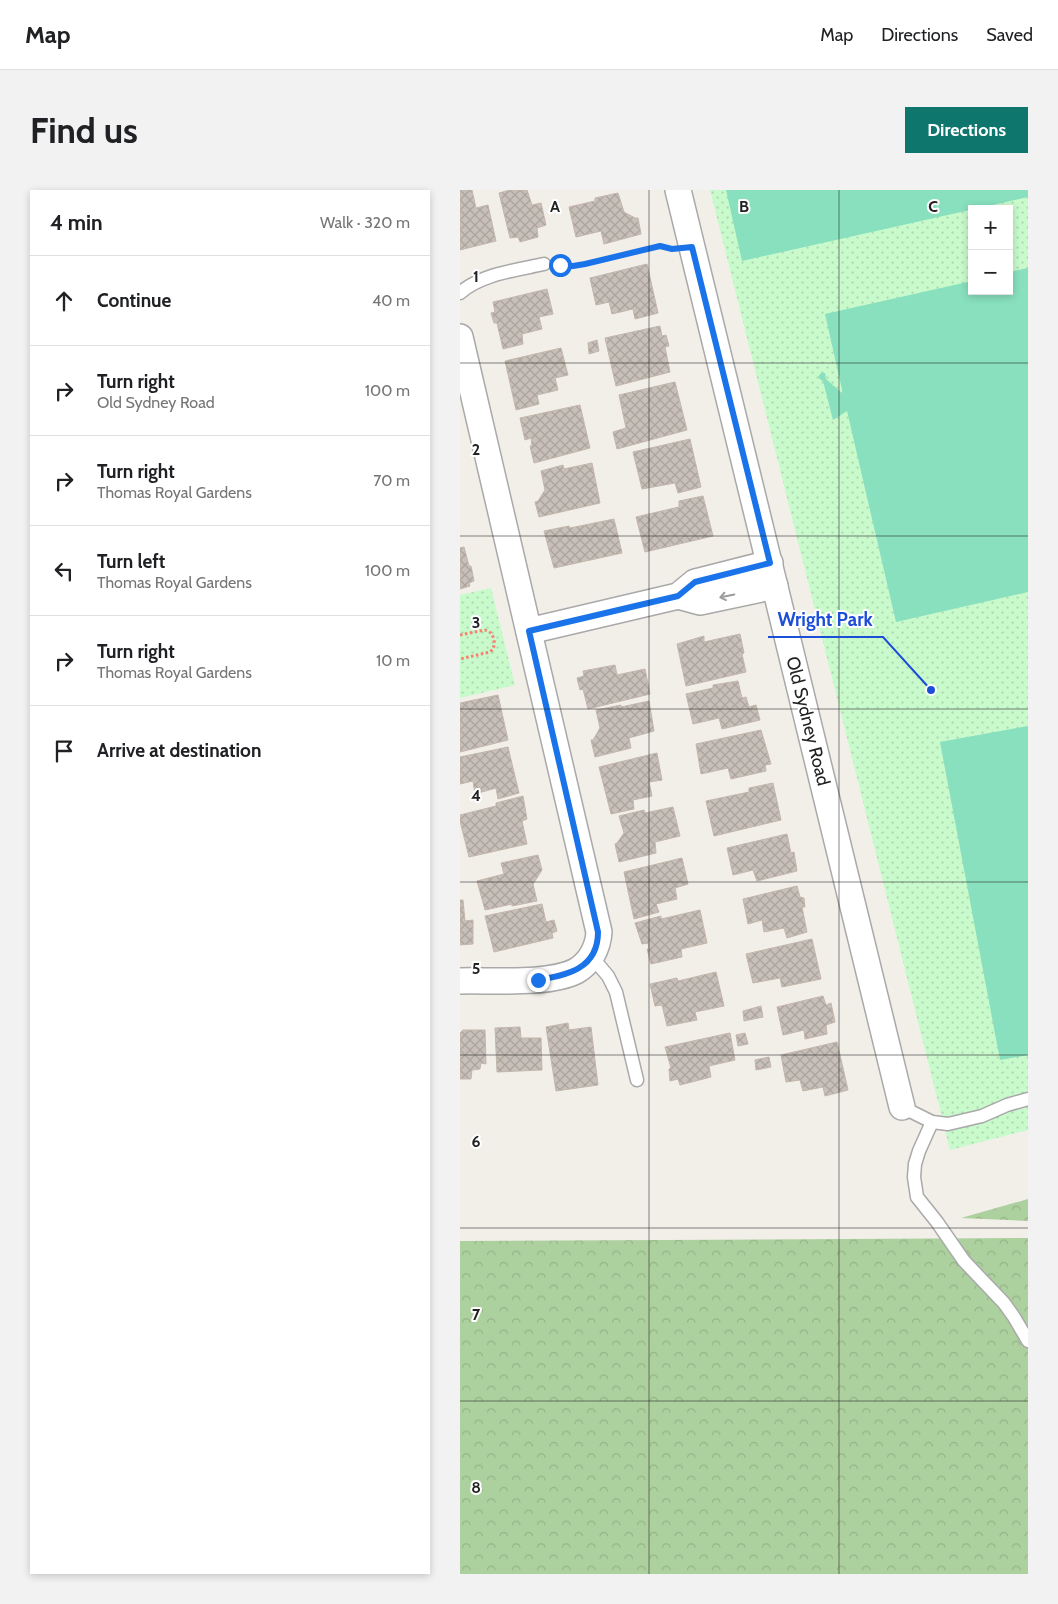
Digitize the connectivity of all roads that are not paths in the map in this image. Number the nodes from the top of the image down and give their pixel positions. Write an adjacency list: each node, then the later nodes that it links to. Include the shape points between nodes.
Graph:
1 (678, 190): 5 (street, Old Sydney Road)
2 (544, 264): 3 (lane, via 479,280)
3 (460, 293)
4 (460, 337): 6 (street)
5 (772, 574): 6 (street, via 695,582 678,596); 11 (street, Old Sydney Road)
6 (529, 631): 7 (street, via 598,927)
7 (592, 956): 8 (street, via 576,970 546,978); 9 (lane, via 616,992)
8 (460, 981)
9 (637, 1080)
10 (1028, 1100): 12 (lane, via 955,1124)
11 (902, 1107): 12 (lane)
12 (932, 1122): 13 (lane, via 915,1164 917,1197 964,1261 1004,1303)
13 (1028, 1342)

